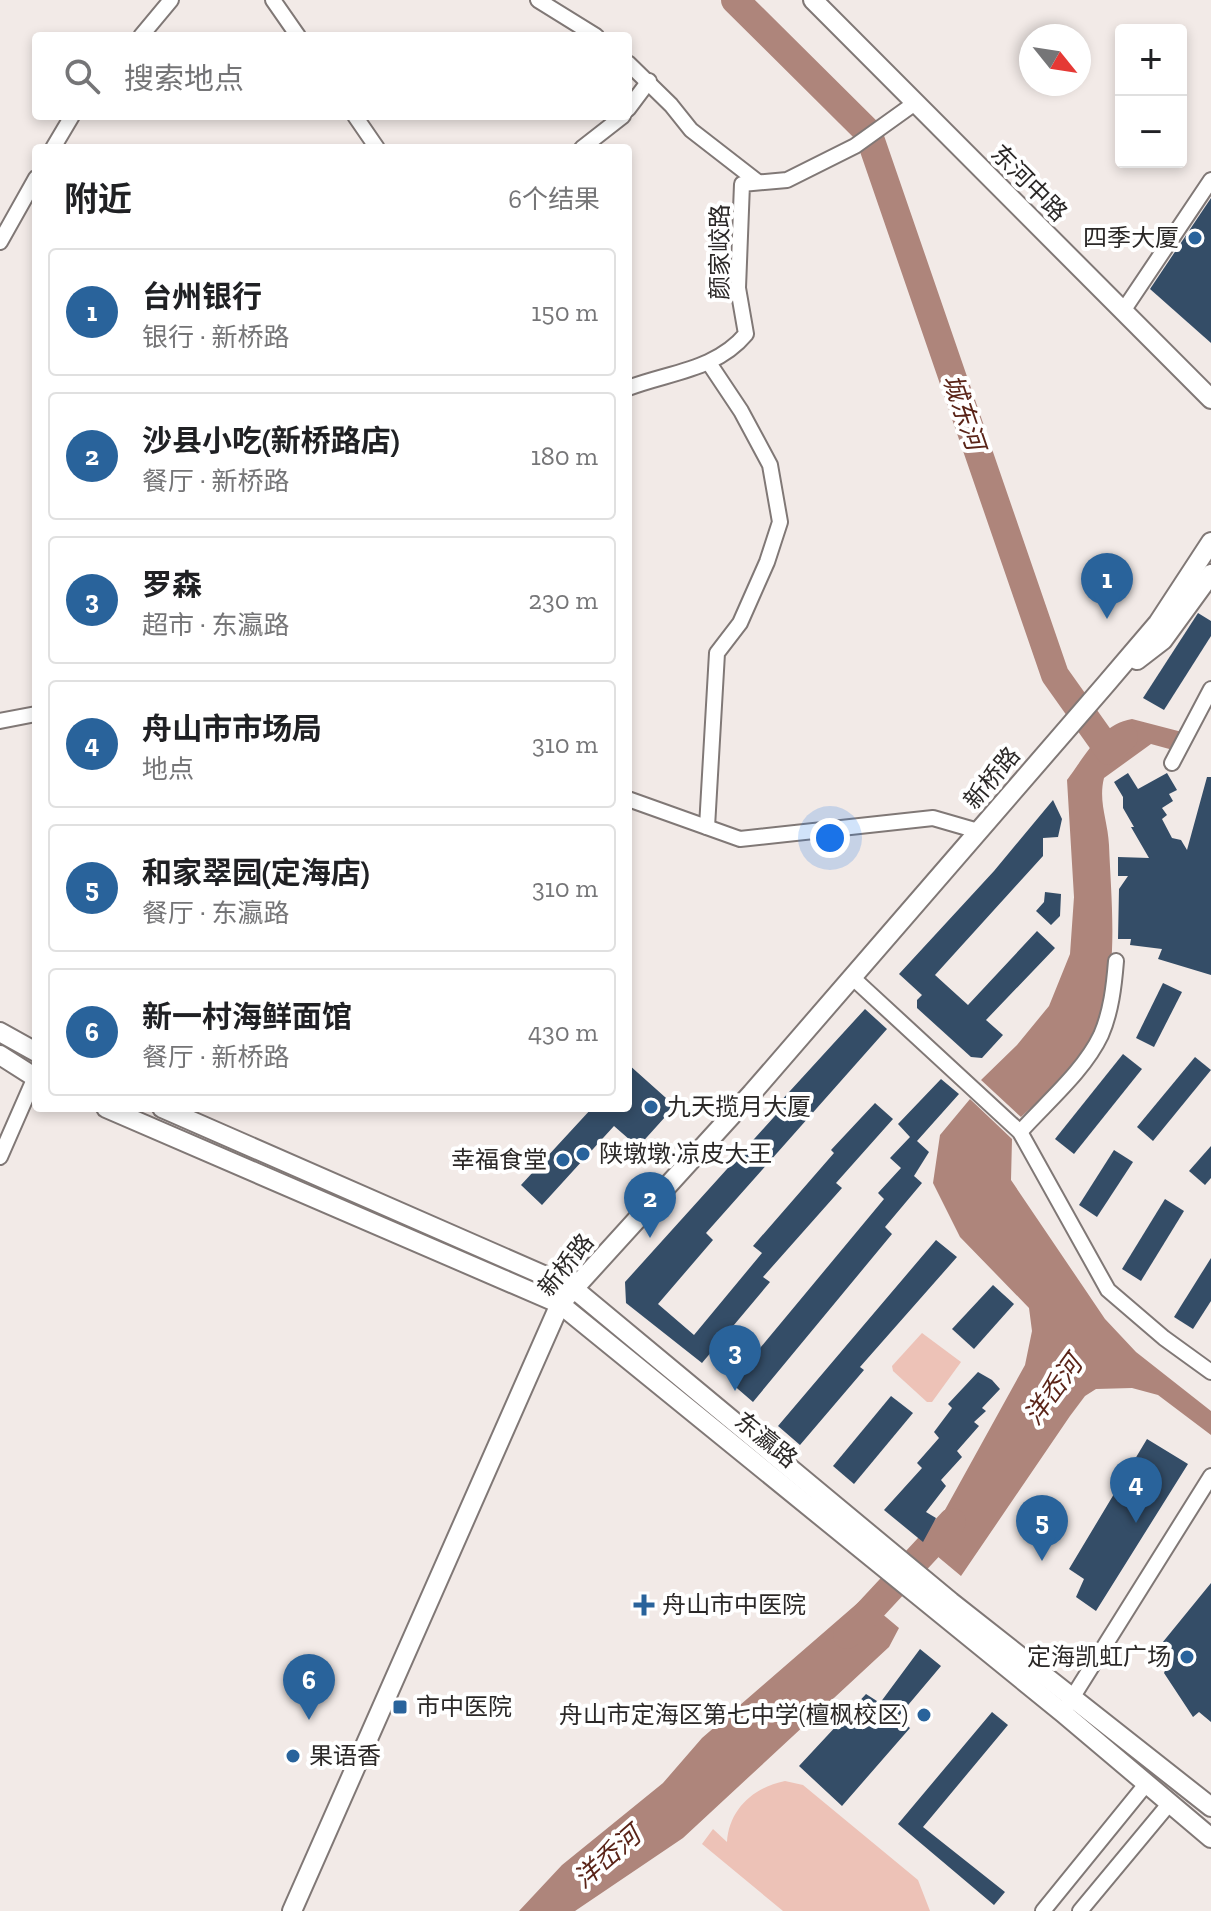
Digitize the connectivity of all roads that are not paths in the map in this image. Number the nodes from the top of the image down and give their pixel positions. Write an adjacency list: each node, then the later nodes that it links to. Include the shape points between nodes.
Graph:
1 (171, 0): 5 (street)
2 (273, 0): 6 (street)
3 (538, 0): 7 (street)
4 (813, 0): 10 (main road, 东河中路)
5 (144, 32)
6 (295, 32)
7 (590, 32)
8 (632, 66): 9 (street)
9 (649, 81): 11 (street); 19 (street, via 691,130)
10 (915, 103): 19 (street, 颜家峧路, via 855,146 787,180); 22 (main road, 东河中路)
11 (632, 104)
12 (70, 120): 15 (street)
13 (358, 120): 16 (street)
14 (618, 120): 17 (street)
15 (55, 144)
16 (374, 144)
17 (587, 144)
18 (1211, 180): 22 (street)
19 (758, 182): 23 (street, 颜家峧路, via 742,184 738,288 746,334)
20 (32, 185): 21 (street)
21 (0, 242)
22 (1123, 311): 25 (main road, 东河中路)
23 (709, 363): 24 (street, 颜家峧路); 34 (street, via 770,465 780,522 740,623 717,653)
24 (632, 387)
25 (1211, 399)
26 (1211, 542): 28 (main road, 新桥路, via 1158,623)
27 (1211, 574): 28 (main road, 新桥路, via 1163,640)
28 (1106, 684): 35 (main road, 新桥路)
29 (1211, 689): 32 (street)
30 (32, 715): 31 (street)
31 (0, 721)
32 (1172, 763)
33 (632, 800): 34 (street)
34 (707, 827): 35 (street, via 740,839 933,818)
35 (978, 831): 37 (main road, 新桥路)
36 (1116, 961): 45 (street, via 1101,1036)
37 (853, 978): 45 (street); 47 (main road, 新桥路)
38 (0, 1032): 39 (main road)
39 (32, 1050)
40 (0, 1055): 41 (main road)
41 (32, 1076)
42 (32, 1085): 46 (street)
43 (115, 1112): 48 (main road, 东瀛路)
44 (171, 1112): 47 (main road, 东瀛路)
45 (1020, 1132): 49 (street, via 1108,1290)
46 (0, 1157)
47 (573, 1288): 48 (main road, 新桥路); 51 (main road, 东瀛路)
48 (560, 1304): 51 (main road, 东瀛路); 57 (main road, 新桥路)
49 (1211, 1372)
50 (1211, 1476): 52 (street)
51 (886, 1558): 52 (main road, 东瀛路)
52 (1067, 1706): 53 (main road, 东瀛路); 55 (main road, 东瀛路)
53 (1147, 1783): 54 (main road, 东瀛路); 58 (street)
54 (1169, 1804): 56 (main road, 东瀛路); 59 (street)
55 (1211, 1807)
56 (1211, 1838)
57 (292, 1911)
58 (1043, 1911)
59 (1080, 1911)

